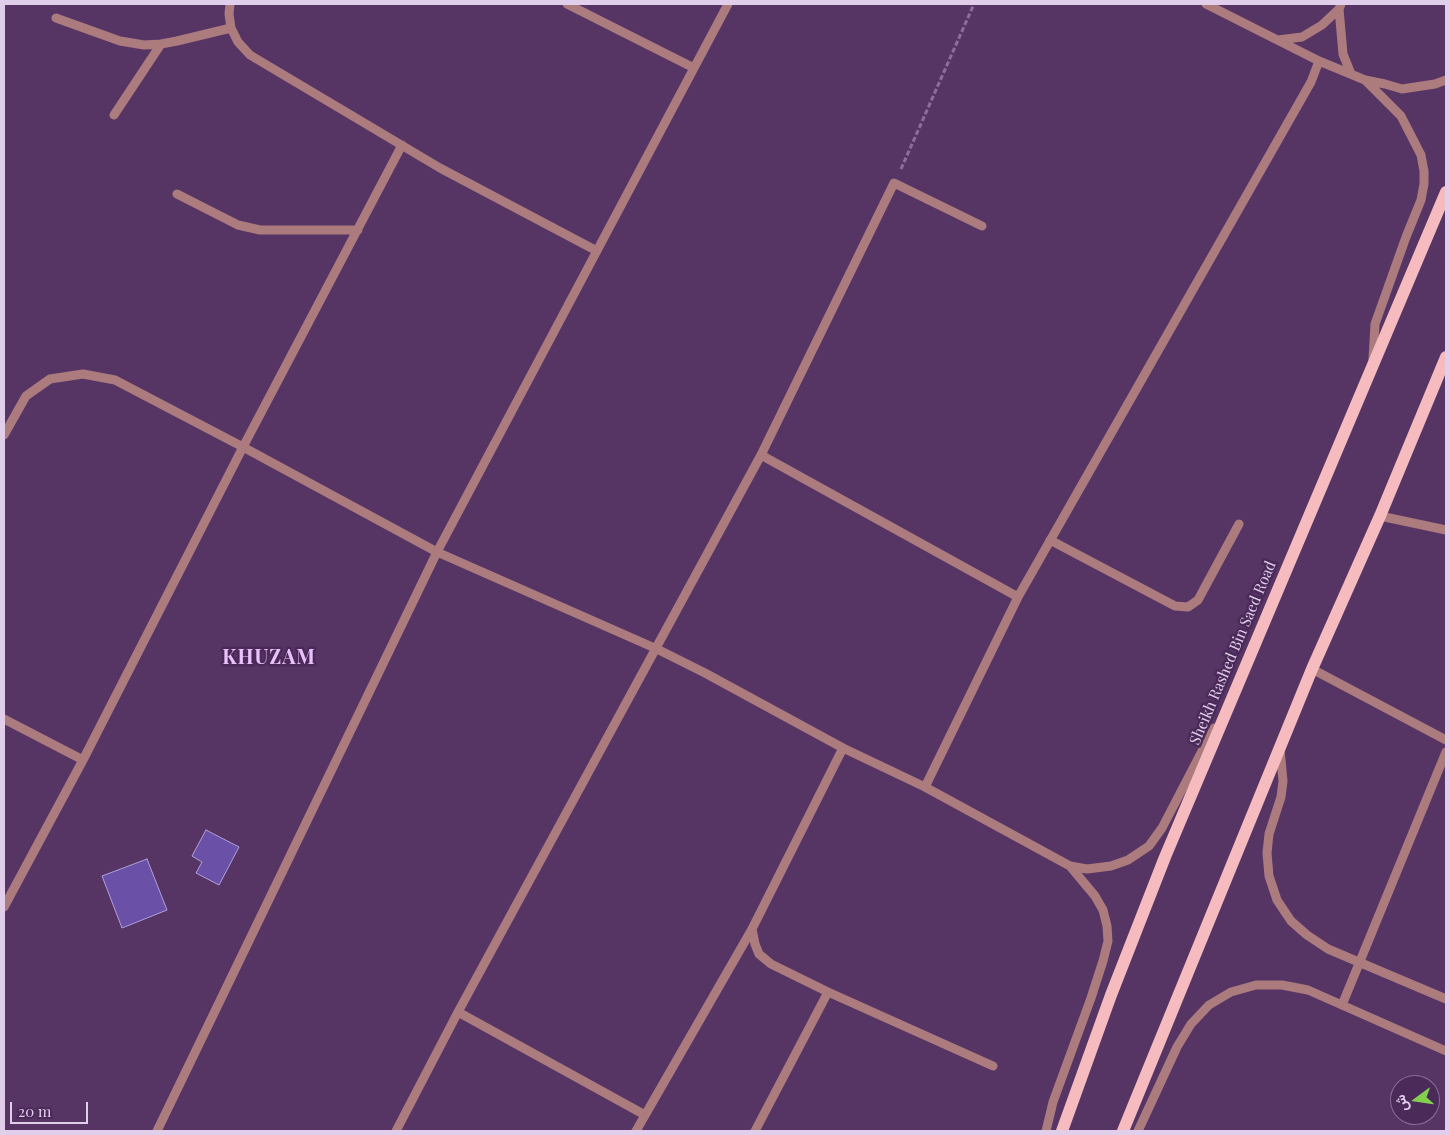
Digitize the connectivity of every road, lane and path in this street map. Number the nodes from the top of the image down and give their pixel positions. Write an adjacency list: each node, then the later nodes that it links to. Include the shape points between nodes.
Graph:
1 (230, 4): 8 (street)
2 (567, 4): 12 (street)
3 (728, 4): 12 (street)
4 (974, 4): 18 (path)
5 (1206, 4): 9 (street)
6 (1340, 6): 9 (street, via 1322,25 1302,37); 13 (street, via 1343,54)
7 (56, 18): 10 (street, via 120,41)
8 (231, 28): 10 (street); 17 (street, via 250,55)
9 (1278, 40): 11 (street)
10 (161, 44): 16 (street)
11 (1319, 61): 13 (street); 32 (street, via 1311,82)
12 (694, 68): 23 (street)
13 (1351, 74): 14 (street)
14 (1365, 80): 15 (street, via 1402,89); 25 (street, via 1401,116 1421,155 1424,171 1420,200 1375,324)
15 (1446, 80)
16 (114, 115)
17 (402, 146): 22 (street); 23 (street)
18 (894, 183): 21 (street); 28 (street)
19 (1446, 192): 25 (main road, Sheikh Rashed Bin Saed Road)
20 (177, 194): 22 (street, via 238,225 260,230)
21 (982, 226)
22 (358, 230): 27 (street)
23 (597, 251): 33 (street)
24 (1446, 357): 29 (main road)
25 (1373, 363): 36 (main road, Sheikh Rashed Bin Saed Road)
26 (4, 435): 27 (street, via 26,396 50,379 83,374 115,380)
27 (243, 447): 33 (street); 43 (street)
28 (761, 456): 34 (street); 35 (street)
29 (1380, 516): 31 (street); 37 (main road)
30 (1239, 524): 32 (street, via 1198,600 1188,607 1175,606)
31 (1446, 530)
32 (1050, 540): 34 (street)
33 (437, 552): 35 (street); 56 (street)
34 (1018, 597): 44 (street)
35 (656, 649): 40 (street); 52 (street)
36 (1245, 667): 45 (street, via 1162,828 1149,846 1128,860 1111,866 1087,869); 61 (main road, Sheikh Rashed Bin Saed Road, via 1111,995)
37 (1312, 669): 39 (street); 41 (main road)
38 (4, 719): 43 (street)
39 (1446, 740)
40 (843, 748): 44 (street); 47 (street)
41 (1280, 748): 48 (street, via 1281,797 1266,853 1277,900 1291,921 1307,935 1328,949); 62 (main road)
42 (1446, 752): 48 (street)
43 (83, 760): 46 (street)
44 (925, 787): 45 (street)
45 (1070, 866): 60 (street, via 1103,910 1108,941)
46 (4, 907)
47 (752, 929): 49 (street, via 759,954 770,964); 55 (street)
48 (1359, 962): 50 (street); 51 (street)
49 (828, 992): 54 (street); 59 (street)
50 (1446, 999)
51 (1342, 1005): 53 (street); 63 (street, via 1308,990 1256,985 1231,992 1209,1005 1191,1024 1177,1047)
52 (458, 1012): 55 (street); 57 (street)
53 (1446, 1051)
54 (993, 1066)
55 (645, 1115): 58 (street)
56 (157, 1131)
57 (396, 1131)
58 (636, 1131)
59 (755, 1131)
60 (1046, 1131)
61 (1062, 1131)
62 (1123, 1131)
63 (1138, 1131)

